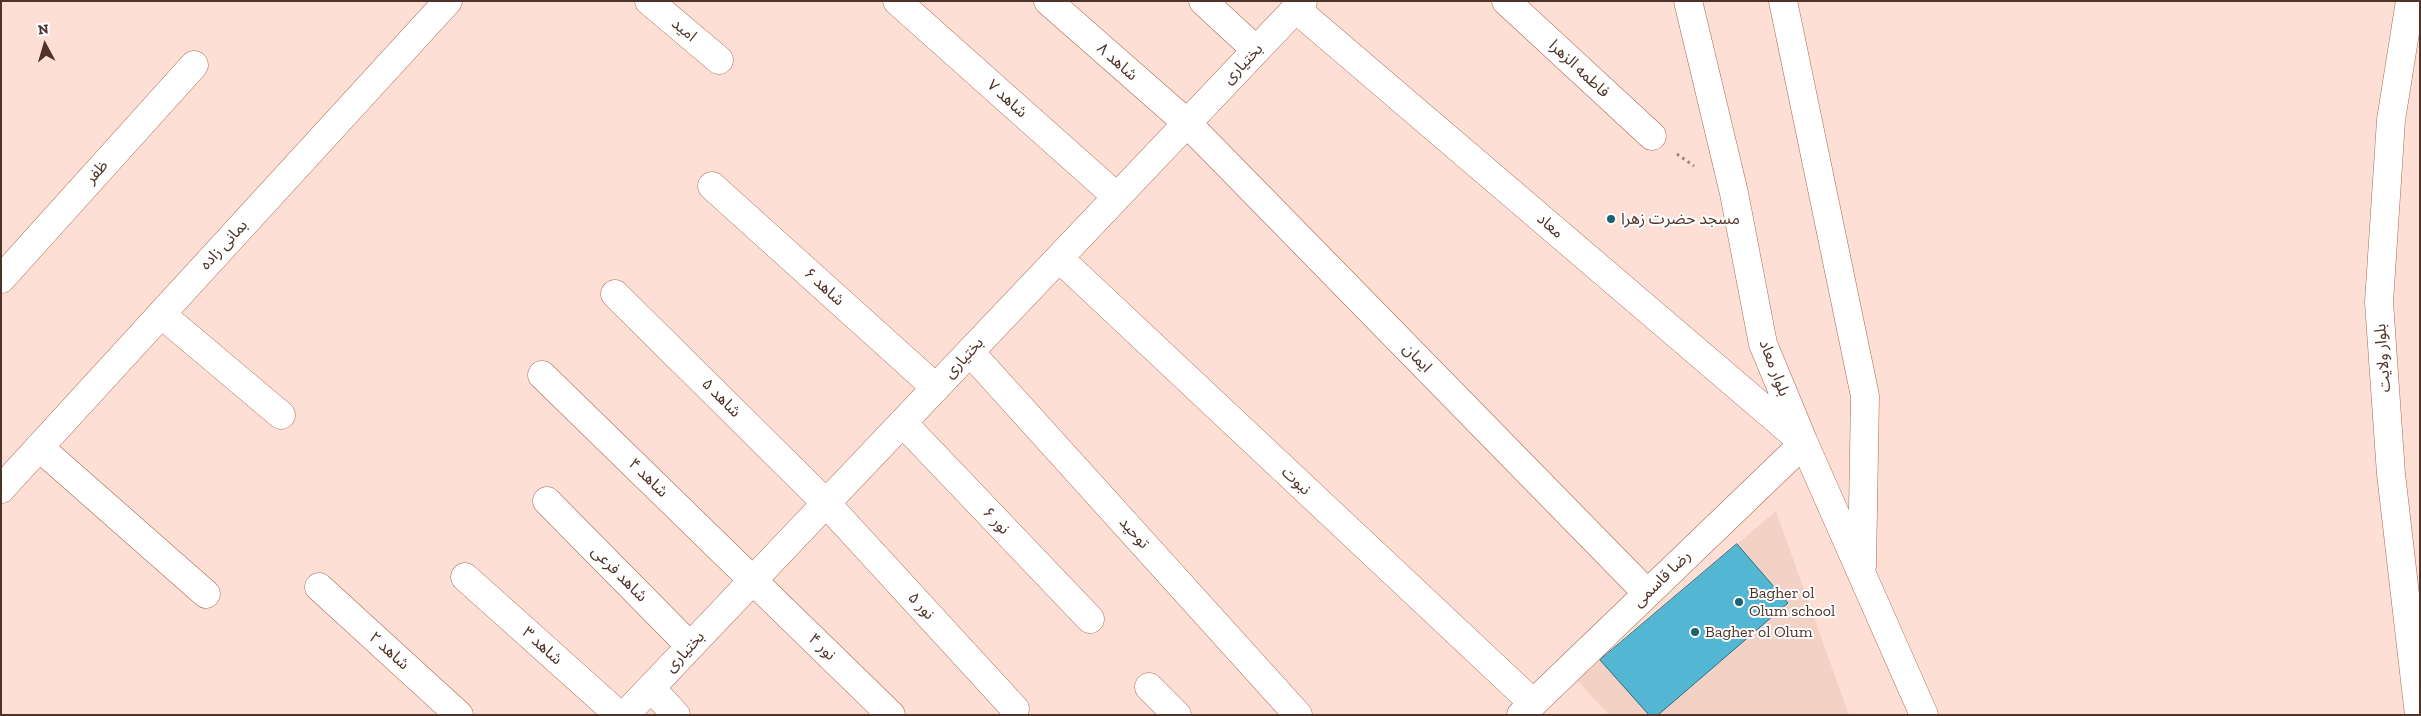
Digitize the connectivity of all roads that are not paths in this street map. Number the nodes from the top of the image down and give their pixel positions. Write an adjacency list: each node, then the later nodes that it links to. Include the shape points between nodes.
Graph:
1 (448, 1): 21 (street, بمانی زاده)
2 (649, 1): 12 (street, امید)
3 (897, 1): 17 (street, شاهد ۷)
4 (1048, 1): 14 (street, شاهد ۸)
5 (1203, 1): 11 (street)
6 (1506, 1): 15 (street, فاطمه الزهرا)
7 (1688, 1): 27 (street, بلوار معاد, via 1734,193 1763,344)
8 (1783, 1): 32 (street, via 1865,396)
9 (2410, 1): 52 (street, بلوار ولایت, via 2391,120 2379,302 2391,474)
10 (1299, 5): 11 (street, بختیاری); 27 (street, معاد)
11 (1256, 50): 14 (street, بختیاری)
12 (719, 60)
13 (194, 65): 19 (street, ظفر)
14 (1187, 123): 17 (street, بختیاری); 36 (street, ایمان)
15 (1652, 136)
16 (712, 186): 24 (street, شاهد ۶)
17 (1117, 197): 18 (street, بختیاری)
18 (1059, 258): 22 (street, بختیاری); 43 (street, نبوت)
19 (1, 279)
20 (615, 294): 31 (street, شاهد ۵)
21 (161, 314): 25 (street); 28 (street, بمانی زاده)
22 (970, 352): 24 (street, بختیاری); 50 (street, توحید)
23 (542, 376): 34 (street, شاهد ۴)
24 (936, 388): 26 (street, بختیاری)
25 (281, 415)
26 (903, 423): 31 (street, بختیاری); 38 (street, نور ۶)
27 (1804, 443): 32 (street, بلوار معاد); 36 (street, رضا قاسمی)
28 (39, 447): 29 (street, بمانی زاده); 37 (street)
29 (1, 489)
30 (547, 502): 39 (street, شاهد فرعی)
31 (826, 503): 34 (street, بختیاری); 42 (street, نور ۵)
32 (1862, 575): 51 (street, بلوار معاد)
33 (465, 577): 45 (street, شاهد ۳)
34 (753, 580): 39 (street, بختیاری); 48 (street, نور ۴)
35 (320, 588): 44 (street, شاهد ۲)
36 (1647, 593): 43 (street, رضا قاسمی)
37 (206, 594)
38 (1090, 619)
39 (690, 646): 41 (street, بختیاری)
40 (1149, 687): 49 (street)
41 (650, 688): 46 (street, بختیاری); 47 (street)
42 (1015, 709)
43 (1527, 709)
44 (459, 715)
45 (619, 715)
46 (626, 715)
47 (676, 715)
48 (891, 715)
49 (1177, 715)
50 (1298, 715)
51 (1924, 715)
52 (2419, 715)

